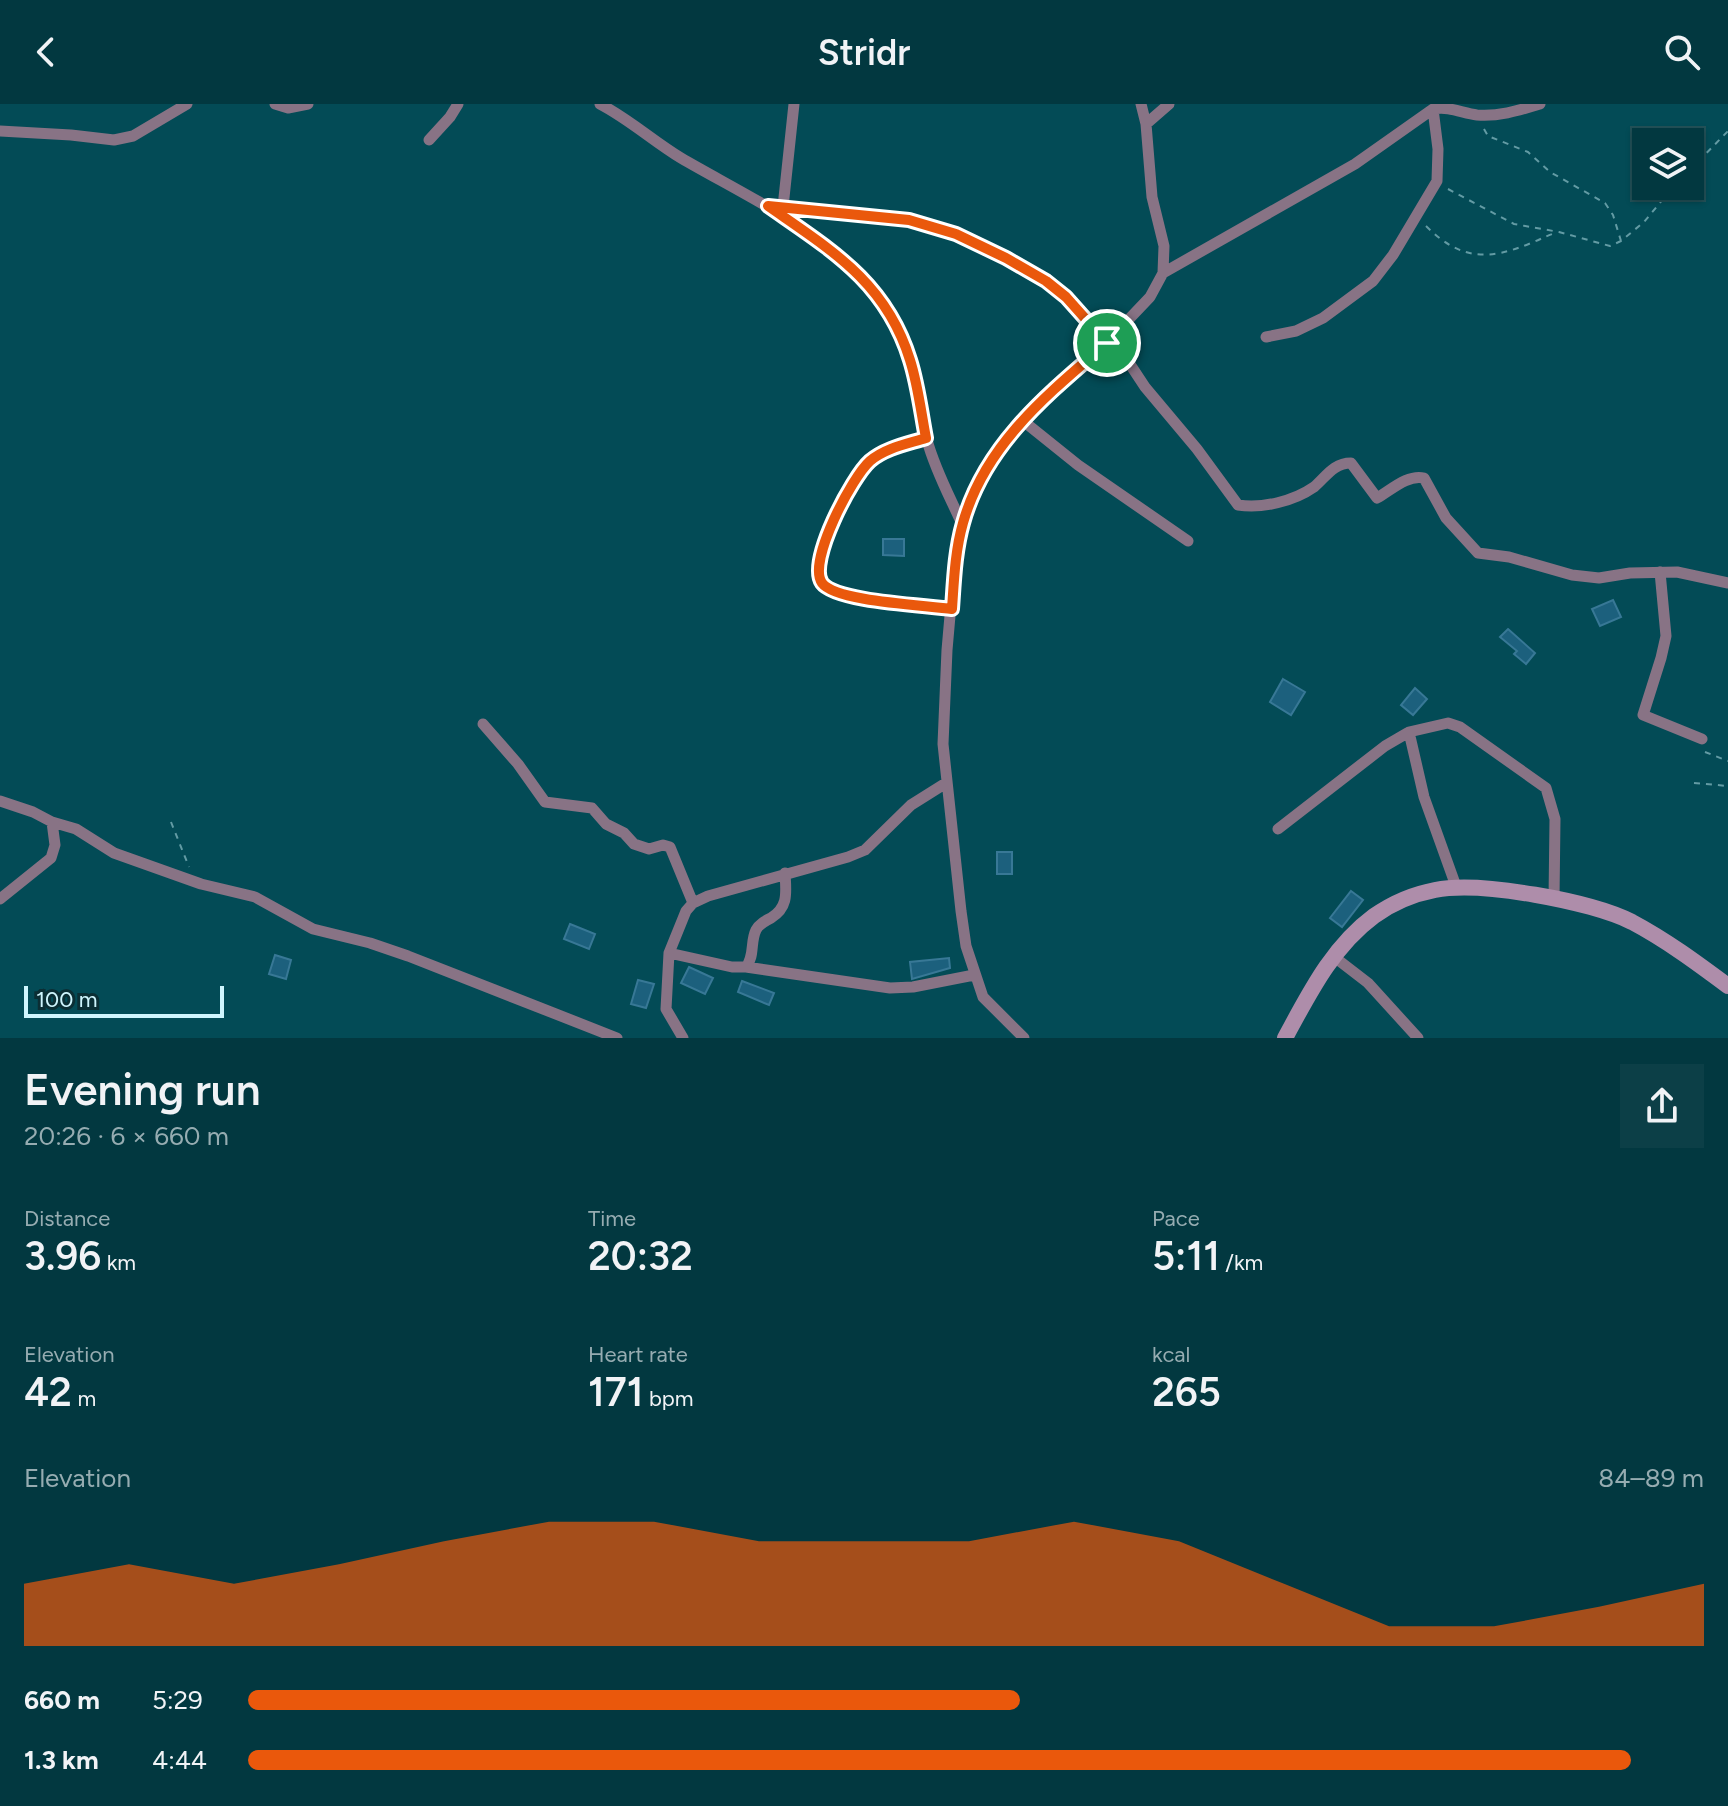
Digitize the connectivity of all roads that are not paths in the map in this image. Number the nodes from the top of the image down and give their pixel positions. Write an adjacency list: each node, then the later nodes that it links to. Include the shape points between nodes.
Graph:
1 (187, 104): 12 (street, via 124,139)
2 (275, 104): 3 (street)
3 (308, 104)
4 (458, 104): 13 (street)
5 (600, 104): 14 (street)
6 (794, 104): 15 (street)
7 (1141, 104): 11 (street)
8 (1169, 104): 11 (street)
9 (1540, 104): 10 (street, via 1492,116)
10 (1433, 109): 16 (street, via 1355,164); 17 (street, via 1437,181 1373,281 1323,318)
11 (1146, 124): 16 (street, via 1152,197 1164,246)
12 (0, 131)
13 (429, 140)
14 (768, 206): 15 (street); 20 (street, via 848,263 894,319 911,361 926,438)
15 (783, 207): 18 (street, via 909,220 956,234 1046,281)
16 (1163, 273): 18 (street, via 1150,297)
17 (1266, 337)
18 (1110, 340): 19 (street); 22 (street, via 1238,505 1281,502 1312,489 1338,464 1351,463 1377,498 1408,479 1424,478 1446,518 1478,553 1599,578)
19 (1022, 420): 20 (street, via 998,448); 21 (street)
20 (962, 524): 27 (street, via 943,720)
21 (1188, 541)
22 (1660, 572): 23 (street); 26 (street, via 1666,636 1643,715)
23 (1728, 583)
24 (483, 724): 35 (street, via 545,802 592,808 634,844 670,847)
25 (1409, 732): 30 (street); 32 (street, via 1424,797); 34 (street, via 1448,723 1460,727 1546,788 1555,819)
26 (1701, 745)
27 (946, 783): 31 (street, via 911,805 865,850); 39 (street)
28 (0, 801): 29 (street)
29 (52, 822): 33 (street, via 51,858); 41 (street, via 76,829 114,853 255,897 313,929 422,961 563,1015)
30 (1278, 829)
31 (785, 873): 35 (street); 38 (street, via 786,902 758,927)
32 (1457, 889): 34 (main road); 37 (main road, via 1408,897 1375,915)
33 (0, 899)
34 (1554, 899): 40 (main road, via 1630,921)
35 (693, 903): 36 (street)
36 (669, 953): 38 (street); 44 (street, via 666,1009)
37 (1333, 956): 45 (main road); 46 (street, via 1368,983)
38 (746, 967): 39 (street, via 890,988)
39 (974, 975): 42 (street, via 986,1002)
40 (1728, 986)
41 (601, 1036): 43 (street)
42 (1019, 1036)
43 (617, 1038)
44 (683, 1038)
45 (1285, 1038)
46 (1418, 1038)

